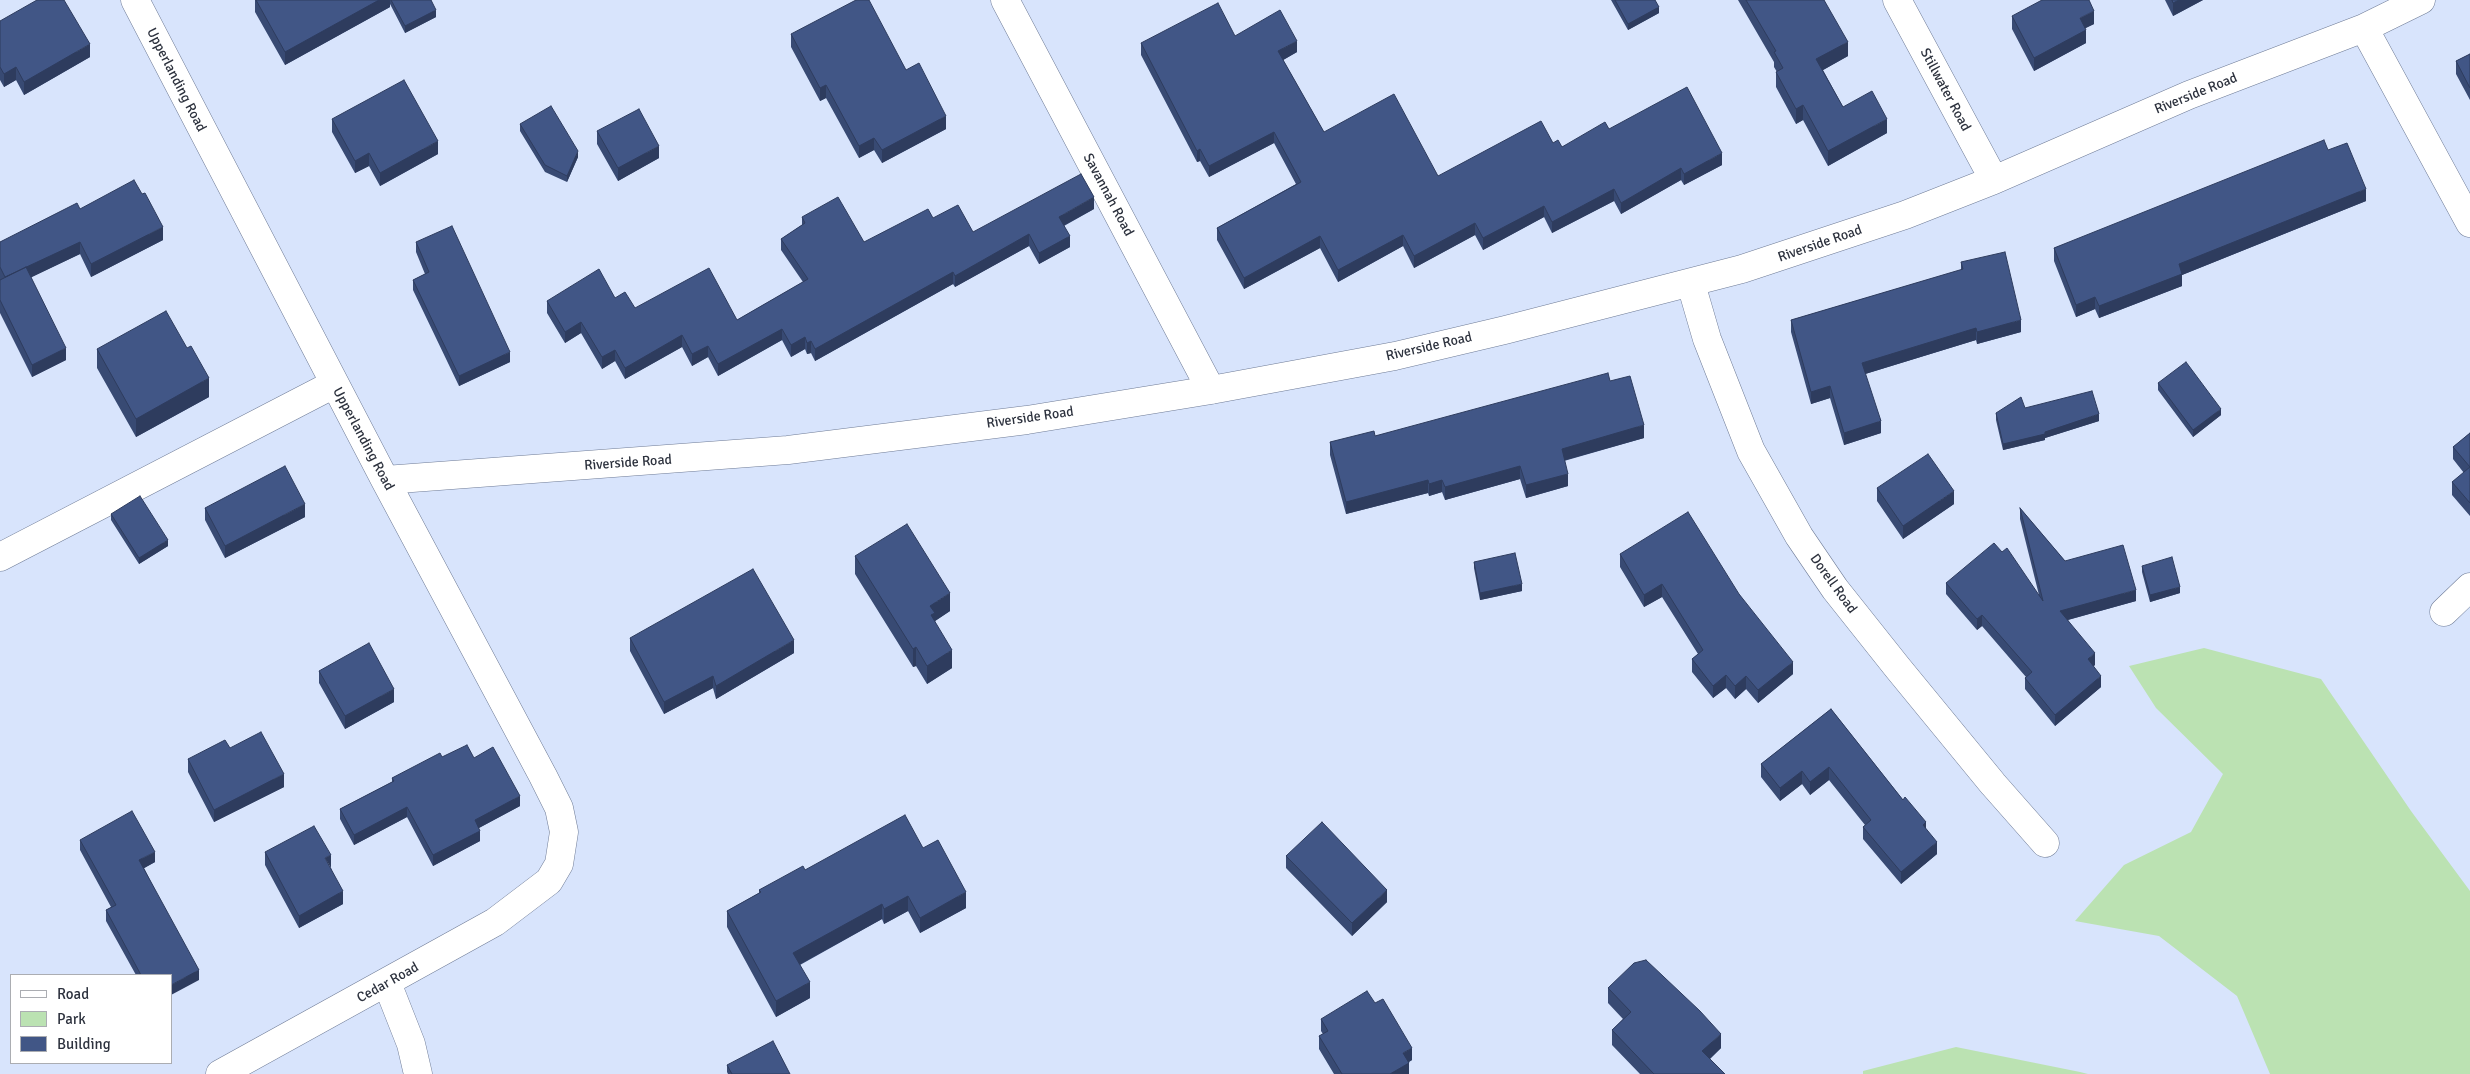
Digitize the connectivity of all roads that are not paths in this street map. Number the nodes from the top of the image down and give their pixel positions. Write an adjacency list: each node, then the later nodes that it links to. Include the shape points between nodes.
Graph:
1 (135, 0): 9 (street, Upperlanding Road)
2 (1005, 0): 10 (street, Savannah Road)
3 (1896, 0): 6 (street, Stillwater Road)
4 (2421, 0): 5 (street, Riverside Road)
5 (2364, 28): 6 (street, Riverside Road, via 2189,95); 7 (street)
6 (1994, 180): 8 (street, Riverside Road, via 1822,244)
7 (2470, 223)
8 (1691, 284): 10 (street, Riverside Road, via 1395,356); 15 (street, Dorell Road, via 1707,339 1751,451 1799,536 1834,589)
9 (334, 384): 11 (street, Upperlanding Road); 12 (street)
10 (1211, 390): 11 (street, Riverside Road, via 1027,420 788,450)
11 (385, 480): 16 (street, Upperlanding Road, via 559,808 564,832 563,850)
12 (0, 557)
13 (2470, 587): 14 (street)
14 (2444, 612)
15 (2044, 842)
16 (549, 882): 17 (street, Cedar Road, via 495,922)
17 (388, 983): 18 (street, Cedar Road); 19 (street, via 411,1044)
18 (220, 1074)
19 (418, 1074)

